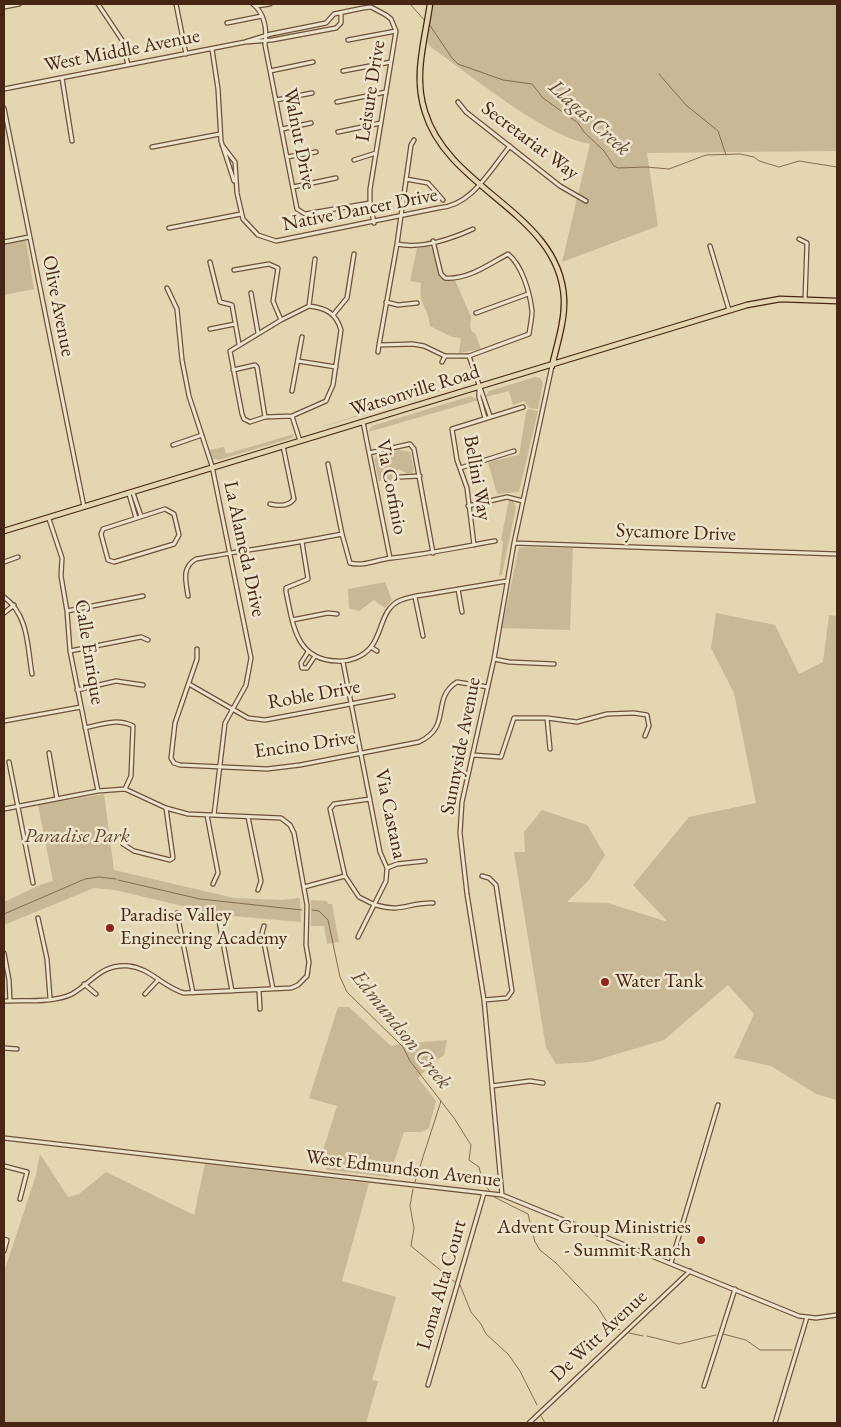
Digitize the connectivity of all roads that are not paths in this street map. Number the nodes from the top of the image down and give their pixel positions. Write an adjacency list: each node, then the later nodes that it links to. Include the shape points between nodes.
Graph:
1 (19, 4): 7 (street)
2 (98, 4): 20 (street, via 122,40)
3 (176, 4): 17 (street)
4 (270, 4): 5 (street)
5 (255, 5): 9 (street, Walnut Drive)
6 (430, 6): 46 (main road, via 419,78 424,111 446,154)
7 (4, 7)
8 (341, 13): 11 (street, Leisure Drive, via 375,9 391,19); 12 (street, Leisure Drive, via 330,15 326,23); 13 (street, via 341,23 336,28)
9 (262, 16): 10 (street); 12 (street, Walnut Drive)
10 (227, 23)
11 (396, 31): 14 (street); 19 (street, Leisure Drive)
12 (266, 36): 13 (street, Walnut Drive); 15 (street)
13 (266, 40): 15 (street); 21 (street, Walnut Drive)
14 (348, 40)
15 (245, 42): 16 (street, West Middle Avenue)
16 (212, 49): 17 (street, West Middle Avenue); 35 (street, Native Dancer Drive)
17 (186, 54): 20 (street, West Middle Avenue)
18 (314, 62): 21 (street)
19 (391, 62): 22 (street); 25 (street, Leisure Drive)
20 (128, 65): 23 (street, West Middle Avenue)
21 (270, 71): 27 (street, Walnut Drive)
22 (343, 71)
23 (62, 78): 24 (street, West Middle Avenue); 37 (street)
24 (4, 89)
25 (386, 92): 28 (street); 32 (street, Leisure Drive)
26 (312, 93): 27 (street)
27 (276, 100): 33 (street, Walnut Drive)
28 (338, 102)
29 (458, 102): 38 (street, Secretariat Way)
30 (4, 108): 56 (street, Olive Avenue)
31 (311, 123): 33 (street)
32 (381, 123): 34 (street); 41 (street, Leisure Drive)
33 (282, 129): 42 (street, Walnut Drive)
34 (338, 132)
35 (220, 134): 39 (street); 51 (street, Native Dancer Drive, via 222,145 235,162)
36 (414, 140): 45 (street)
37 (72, 141)
38 (510, 146): 46 (street, Native Dancer Drive); 49 (street, Secretariat Way, via 560,186)
39 (152, 147)
40 (316, 152): 42 (street)
41 (376, 153): 43 (street); 50 (street, Leisure Drive)
42 (287, 158): 47 (street, Walnut Drive)
43 (354, 160)
44 (336, 178): 47 (street)
45 (406, 179): 48 (street, via 428,183); 52 (street)
46 (479, 185): 52 (street, Native Dancer Drive, via 464,201 452,207); 90 (main road, via 526,224 554,260 561,280 564,308)
47 (293, 187): 50 (street, Walnut Drive, via 297,209 305,214)
48 (443, 200)
49 (586, 201)
50 (370, 203): 53 (street, Leisure Drive)
51 (241, 214): 53 (street, Native Dancer Drive, via 258,235 276,241); 54 (street)
52 (400, 218): 53 (street, Native Dancer Drive); 60 (street)
53 (374, 223)
54 (169, 228)
55 (472, 229): 58 (street)
56 (29, 237): 59 (street); 115 (street, Olive Avenue)
57 (799, 239): 69 (street, via 807,243)
58 (433, 241): 60 (street, via 408,246); 68 (street, via 441,274 445,278 489,266 508,254 514,258)
59 (4, 242)
60 (398, 244): 71 (street)
61 (710, 246): 74 (street)
62 (354, 254): 76 (street, via 347,298)
63 (315, 259): 73 (street)
64 (210, 262): 78 (street, via 220,302 232,306)
65 (234, 270): 77 (street, via 269,264 278,268 273,301)
66 (167, 288): 100 (street, La Alameda Drive, via 177,308 186,378)
67 (251, 293): 80 (street)
68 (528, 294): 75 (street); 86 (street, via 532,311 529,334)
69 (805, 300): 70 (main road, Watsonville Road); 74 (main road, Watsonville Road, via 765,301)
70 (837, 301)
71 (386, 302): 72 (street, via 398,305); 83 (street)
72 (417, 303)
73 (309, 306): 76 (street, via 323,308); 77 (street)
74 (729, 310): 90 (main road, Watsonville Road)
75 (476, 313)
76 (333, 314): 89 (street, via 341,330)
77 (281, 320): 80 (street)
78 (235, 324): 79 (street); 82 (street)
79 (210, 329)
80 (258, 333): 82 (street)
81 (302, 337): 87 (street)
82 (239, 344): 91 (street, via 230,354)
83 (379, 345): 84 (street); 85 (street, via 424,346)
84 (378, 352)
85 (446, 356): 86 (street); 88 (street)
86 (469, 356): 92 (street)
87 (298, 361): 89 (street); 93 (street)
88 (442, 362)
89 (336, 366): 95 (street, via 329,397 321,404)
90 (552, 366): 92 (main road, Watsonville Road); 112 (street, Sunnyside Avenue)
91 (233, 370): 97 (street, via 244,419 250,422); 97 (street, via 257,367)
92 (479, 387): 96 (street); 98 (street); 99 (main road, Watsonville Road)
93 (292, 391)
94 (523, 407): 96 (street, Bellini Way)
95 (292, 416): 97 (street); 101 (street)
96 (490, 416): 98 (street, Bellini Way)
97 (266, 418)
98 (485, 418): 108 (street, Bellini Way, via 452,429)
99 (363, 422): 101 (main road, Watsonville Road); 105 (street, Via Corfinio)
100 (202, 435): 102 (street); 107 (street, La Alameda Drive)
101 (300, 441): 103 (main road, Watsonville Road)
102 (174, 445)
103 (283, 446): 107 (main road, Watsonville Road); 113 (street, via 294,499 284,505)
104 (514, 451): 108 (street)
105 (369, 453): 109 (street, via 410,444); 129 (street, Via Corfinio)
106 (328, 464): 120 (street)
107 (212, 466): 111 (main road, Watsonville Road); 125 (street, La Alameda Drive)
108 (460, 468): 114 (street, Bellini Way)
109 (420, 476): 110 (street); 126 (street)
110 (400, 478)
111 (131, 493): 115 (main road, Watsonville Road); 116 (street); 117 (street)
112 (523, 501): 114 (street, via 507,497); 123 (street, Sunnyside Avenue)
113 (270, 504)
114 (468, 506): 124 (street, Bellini Way)
115 (84, 508): 118 (main road, Watsonville Road)
116 (141, 516): 117 (street); 117 (street, via 166,509 172,512 178,539 174,544 111,562 106,557 102,531)
117 (136, 518)
118 (49, 519): 119 (main road, Watsonville Road); 138 (street, Calle Enrique, via 62,558 61,576)
119 (4, 531)
120 (342, 534): 122 (street); 129 (street, via 350,563 357,565)
121 (495, 541): 124 (street)
122 (302, 542): 125 (street); 142 (street, via 309,575 305,582 286,588)
123 (514, 543): 127 (street, Sycamore Drive); 131 (street, Sunnyside Avenue)
124 (474, 545): 126 (street)
125 (230, 552): 134 (street, via 196,559 188,564 184,573); 162 (street, La Alameda Drive, via 250,658 246,685)
126 (433, 553): 129 (street)
127 (837, 554)
128 (18, 557): 130 (street)
129 (390, 558)
130 (4, 562)
131 (507, 581): 132 (street); 151 (street, Sunnyside Avenue)
132 (458, 589): 136 (street); 139 (street)
133 (144, 596): 138 (street)
134 (188, 596)
135 (4, 597): 137 (street)
136 (415, 597): 143 (street); 145 (street, via 393,605 385,614)
137 (14, 605): 140 (street); 154 (street, via 24,623)
138 (67, 611): 148 (street, Calle Enrique)
139 (462, 612)
140 (4, 613)
141 (337, 614): 142 (street)
142 (292, 620): 149 (street, via 296,634)
143 (423, 636)
144 (148, 640): 148 (street, via 141,637)
145 (370, 647): 147 (street); 152 (street)
146 (197, 649): 155 (street, Encino Drive)
147 (377, 651)
148 (70, 652): 158 (street, Calle Enrique)
149 (308, 652): 150 (street); 150 (street, via 301,663 302,668 307,668)
150 (315, 656): 152 (street, via 326,661)
151 (494, 659): 153 (street); 157 (street, Sunnyside Avenue)
152 (343, 662): 160 (street, Via Castana)
153 (554, 664)
154 (32, 674)
155 (189, 684): 162 (street, Roble Drive); 172 (street, Encino Drive, via 175,723 171,758 180,765)
156 (143, 685): 158 (street, via 116,681)
157 (488, 687): 169 (street, Encino Drive, via 457,682 448,688 442,700 437,727 431,736 419,742); 170 (street, Sunnyside Avenue)
158 (77, 690): 161 (street, Calle Enrique)
159 (393, 696): 160 (street, Roble Drive)
160 (352, 704): 162 (street, Roble Drive, via 265,720 248,718); 169 (street, Via Castana)
161 (81, 707): 164 (street); 165 (street, Calle Enrique)
162 (232, 708): 172 (street, La Alameda Drive, via 225,723)
163 (547, 718): 166 (street, via 577,722 607,714 647,715 649,726); 167 (street); 170 (street, via 514,718 501,758)
164 (4, 720)
165 (85, 728): 173 (street, via 112,722 126,722 133,726 131,776); 174 (street, Calle Enrique)
166 (645, 736)
167 (550, 749)
168 (49, 753): 175 (street)
169 (362, 753): 172 (street, Encino Drive, via 268,769); 176 (street, Via Castana)
170 (473, 755): 209 (street, Sunnyside Avenue, via 462,802 460,833 466,894)
171 (8, 762): 177 (street)
172 (220, 766): 181 (street, La Alameda Drive)
173 (125, 789): 174 (street); 178 (street)
174 (98, 791): 175 (street)
175 (57, 799): 177 (street)
176 (370, 799): 185 (street, Via Castana, via 380,852); 186 (street, via 330,806)
177 (17, 806): 179 (street); 188 (street)
178 (166, 808): 180 (street, via 188,814); 183 (street, via 173,858 134,851)
179 (4, 809)
180 (207, 814): 181 (street); 189 (street, via 218,873)
181 (214, 815): 182 (street)
182 (248, 816): 190 (street, via 281,818 290,824); 191 (street, via 261,881)
183 (123, 844)
184 (425, 861): 185 (street)
185 (387, 868): 193 (street, Via Castana, via 386,881)
186 (345, 876): 190 (street); 193 (street, via 359,897)
187 (482, 876): 209 (street, via 496,885 512,991 508,998)
188 (33, 883)
189 (213, 884)
190 (304, 887): 202 (street, via 309,971 298,985)
191 (258, 890)
192 (432, 903): 193 (street, via 391,910)
193 (375, 905): 198 (street, Via Castana)
194 (177, 914): 205 (street)
195 (38, 918): 208 (street, via 48,959)
196 (219, 921): 204 (street)
197 (264, 926): 202 (street, via 262,933)
198 (358, 937)
199 (4, 953): 211 (street)
200 (158, 980): 201 (street, via 139,968 128,966 104,970); 205 (street, via 176,990); 207 (street)
201 (84, 984): 206 (street); 208 (street, via 72,994)
202 (273, 989): 203 (street)
203 (259, 990): 204 (street); 212 (street)
204 (232, 991): 205 (street)
205 (193, 993)
206 (96, 994)
207 (145, 994)
208 (50, 998): 211 (street)
209 (484, 1000): 216 (street, Sunnyside Avenue)
210 (4, 1001): 211 (street)
211 (10, 1001)
212 (260, 1009)
213 (4, 1048): 214 (street)
214 (17, 1049)
215 (543, 1083): 216 (street, via 530,1080)
216 (492, 1086): 221 (street, Sunnyside Avenue)
217 (718, 1105): 225 (street)
218 (4, 1138): 220 (street, West Edmundson Avenue)
219 (4, 1166): 222 (street, via 27,1172)
220 (484, 1193): 221 (street, West Edmundson Avenue); 230 (street, Loma Alta Court)
221 (502, 1195): 225 (street, West Edmundson Avenue)
222 (20, 1199)
223 (5, 1239): 224 (street)
224 (4, 1251)
225 (671, 1264): 226 (street, West Edmundson Avenue)
226 (690, 1271): 227 (street, West Edmundson Avenue); 232 (street, De Witt Avenue)
227 (735, 1289): 229 (street, West Edmundson Avenue); 231 (street)
228 (837, 1315): 229 (street, West Edmundson Avenue)
229 (807, 1317): 233 (street)
230 (428, 1385)
231 (704, 1386)
232 (529, 1423)
233 (775, 1423)

